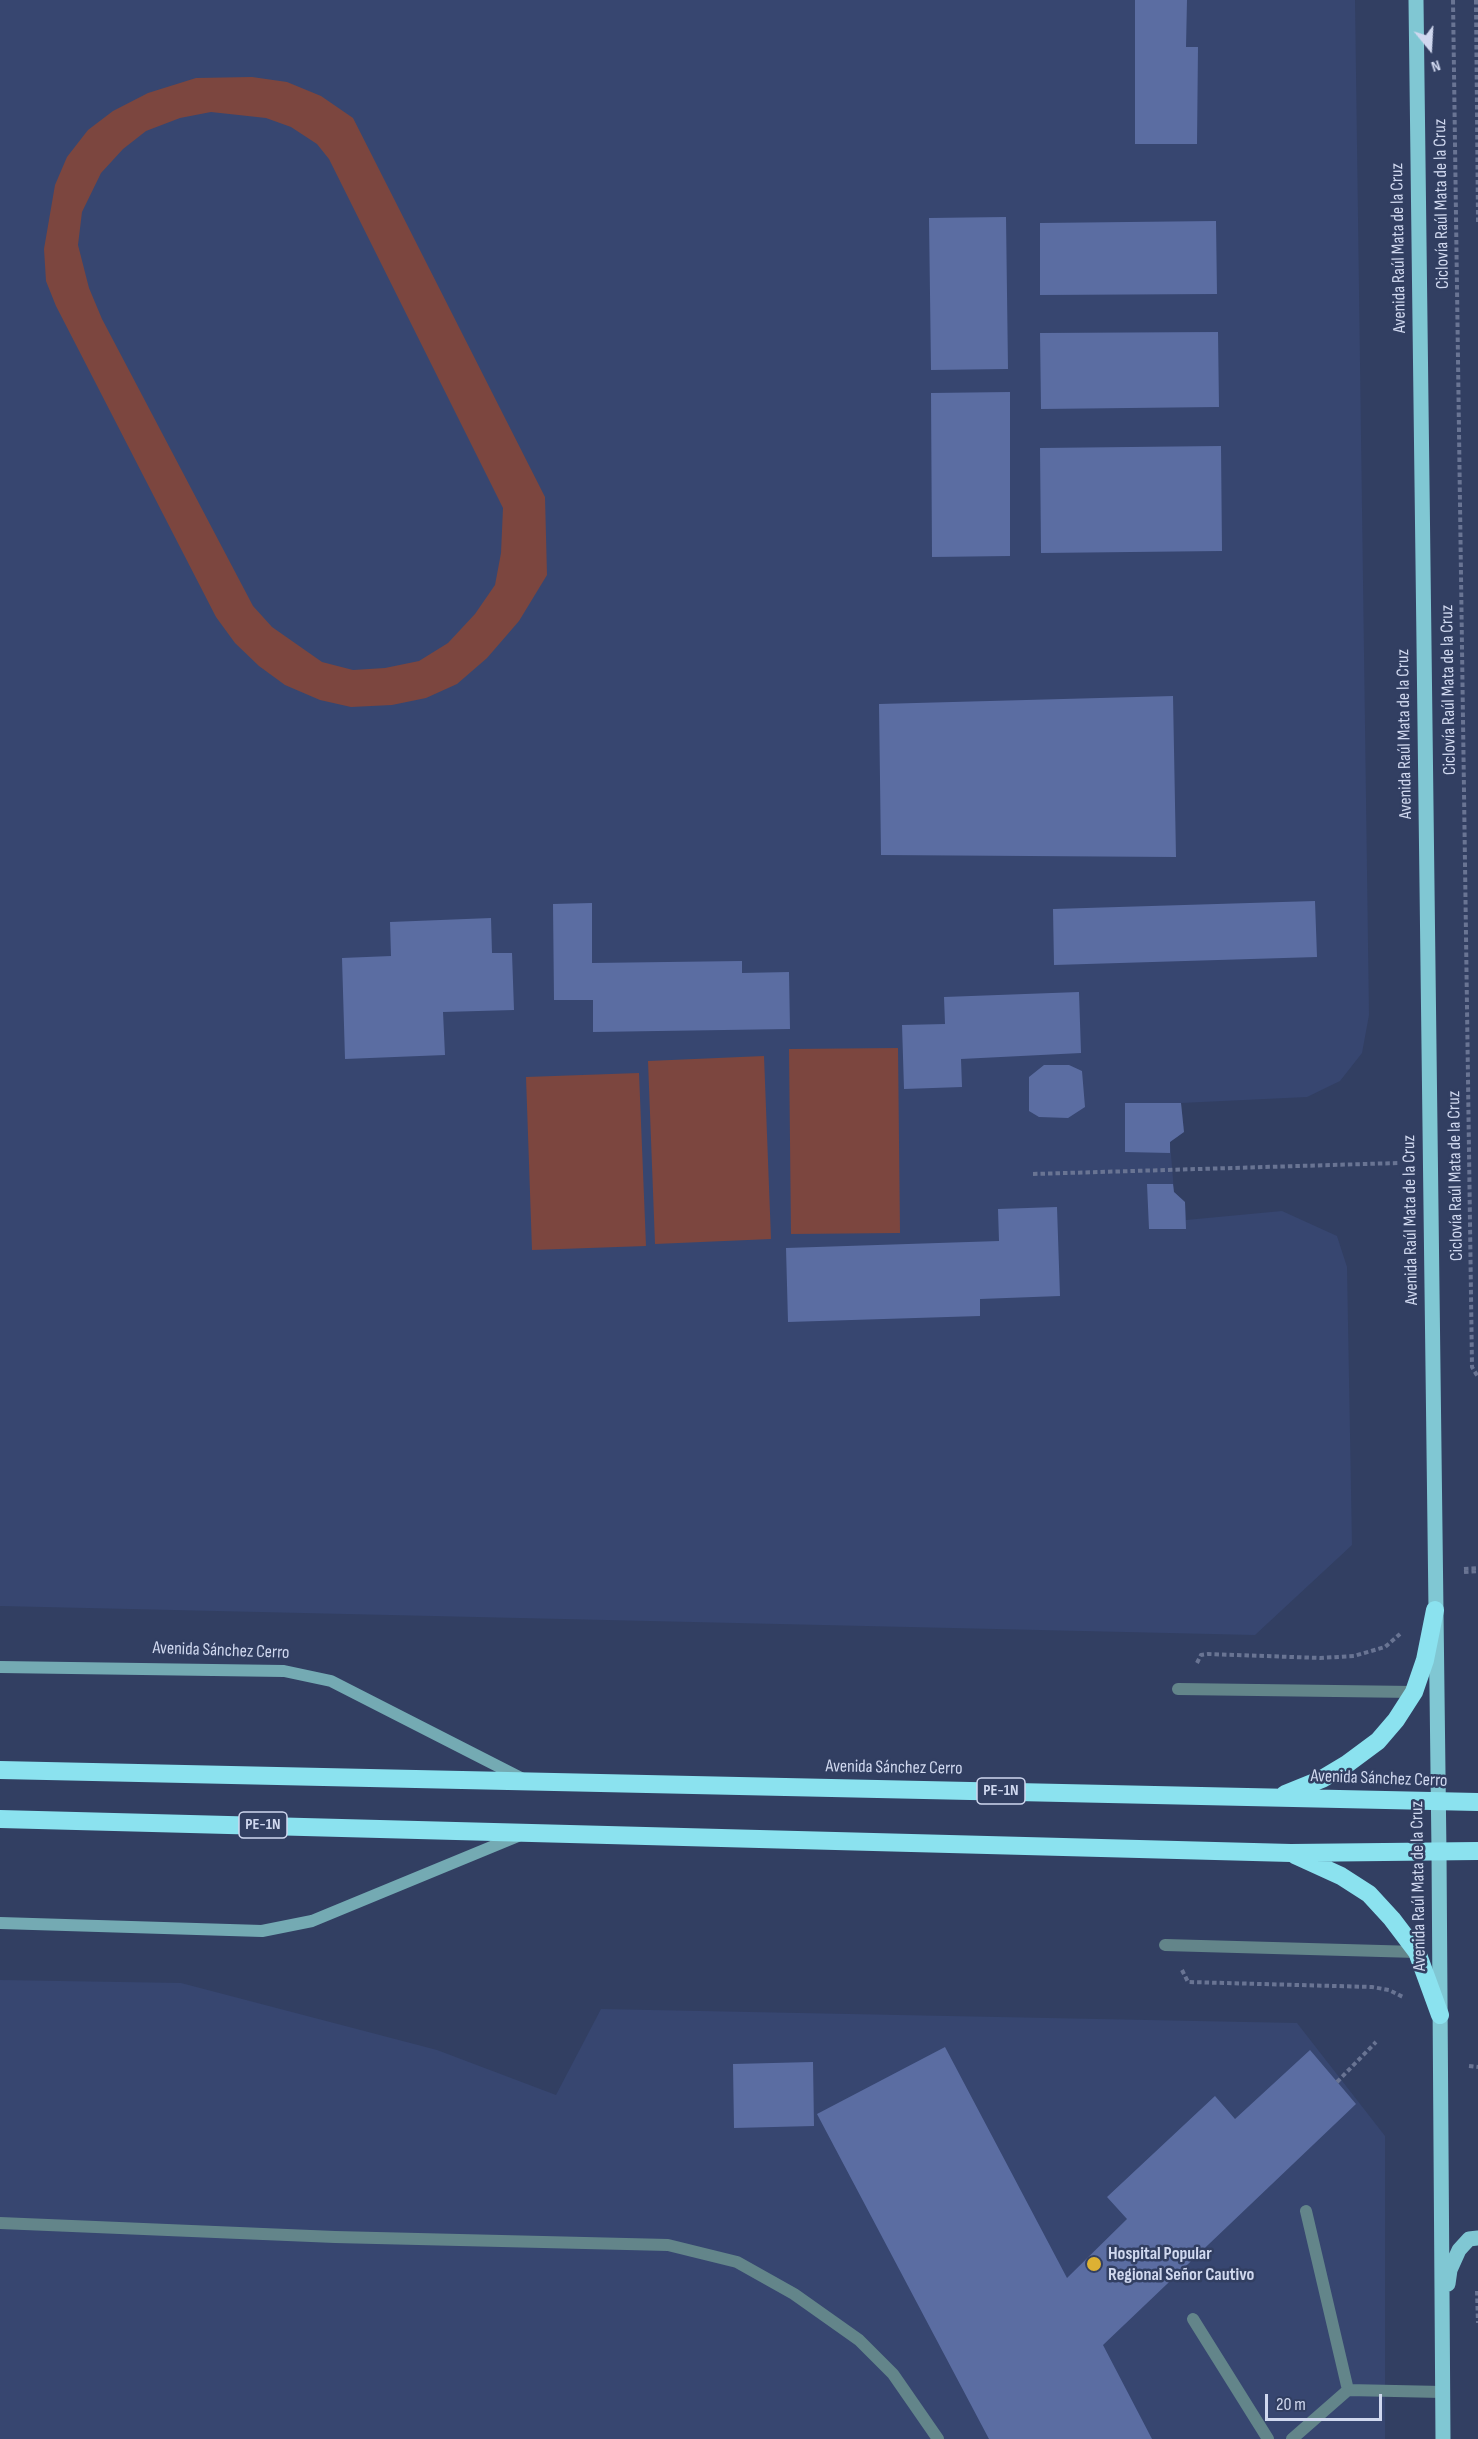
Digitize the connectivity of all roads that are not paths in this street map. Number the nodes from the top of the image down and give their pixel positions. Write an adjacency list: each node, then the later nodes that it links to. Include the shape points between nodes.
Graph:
1 (1416, 0): 2 (main road, Avenida Raúl Mata de la Cruz)
2 (1435, 1610): 5 (highway); 9 (main road, Avenida Raúl Mata de la Cruz)
3 (0, 1667): 7 (main road, Avenida Sánchez Cerro, via 284,1671 331,1681)
4 (1178, 1689): 5 (lane)
5 (1414, 1692): 8 (highway, via 1378,1741 1322,1779)
6 (0, 1770): 7 (highway, Avenida Sánchez Cerro / PE-1N)
7 (524, 1780): 8 (highway, Avenida Sánchez Cerro / PE-1N)
8 (1277, 1797): 9 (highway, Avenida Sánchez Cerro / PE-1N)
9 (1437, 1802): 10 (highway, Avenida Sánchez Cerro / PE-1N); 13 (main road, Avenida Raúl Mata de la Cruz)
10 (1478, 1802)
11 (0, 1819): 12 (highway, PE-1N)
12 (527, 1832): 15 (highway, PE-1N); 16 (main road, via 312,1921 262,1931)
13 (1439, 1851): 14 (highway, PE-1N); 15 (highway, PE-1N); 19 (main road, Avenida Raúl Mata de la Cruz)
14 (1478, 1851)
15 (1291, 1853): 18 (highway, via 1369,1894)
16 (0, 1923)
17 (1165, 1945): 18 (lane)
18 (1417, 1952): 19 (highway)
19 (1440, 2015): 24 (main road, Avenida Raúl Mata de la Cruz)
20 (1306, 2211): 25 (lane)
21 (0, 2223): 27 (lane, via 668,2245 737,2262 794,2294 859,2340 893,2374)
22 (1478, 2238): 24 (main road, via 1465,2243 1450,2270)
23 (1192, 2319): 28 (lane)
24 (1442, 2330): 26 (main road, Avenida Raúl Mata de la Cruz)
25 (1348, 2390): 26 (lane); 29 (lane)
26 (1442, 2392): 30 (main road, Avenida Raúl Mata de la Cruz)
27 (938, 2439)
28 (1268, 2439)
29 (1292, 2439)
30 (1443, 2439)

